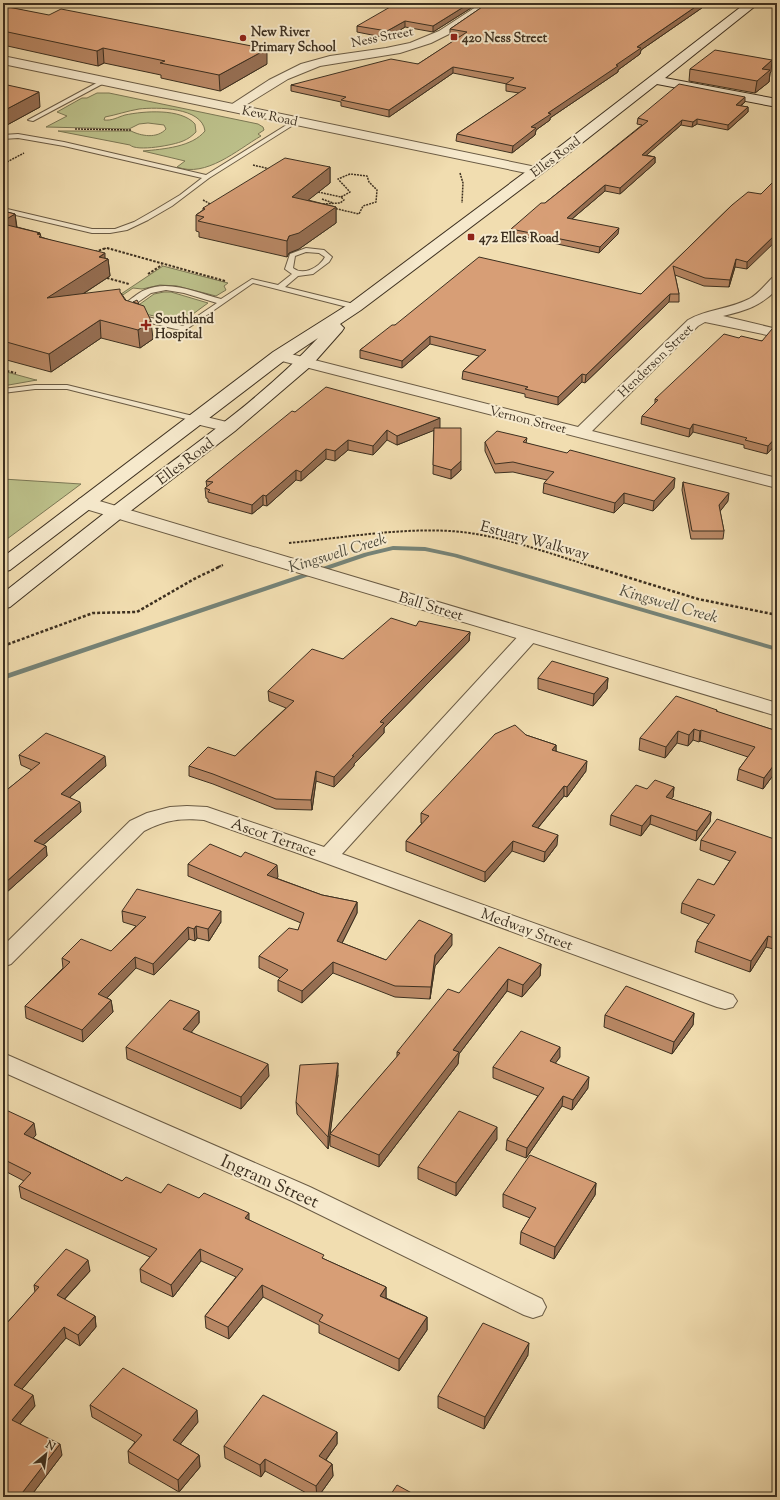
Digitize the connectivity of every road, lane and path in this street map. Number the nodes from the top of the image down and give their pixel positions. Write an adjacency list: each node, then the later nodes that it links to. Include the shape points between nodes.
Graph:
1 (489, 3): 7 (street, Ness Street, via 426,41 404,48 316,63 287,75)
2 (753, 3): 4 (main road, Elles Road)
3 (3, 60): 5 (main road, Kew Road)
4 (654, 80): 6 (main road); 17 (main road, Elles Road)
5 (104, 81): 7 (main road, Kew Road); 8 (lane)
6 (777, 103)
7 (232, 108): 9 (main road, Kew Road)
8 (31, 120)
9 (296, 121): 17 (main road, Kew Road); 19 (lane)
10 (70, 129): 11 (path)
11 (132, 130)
12 (3, 136): 19 (lane, via 64,144)
13 (30, 149): 14 (path)
14 (7, 162)
15 (249, 165): 16 (path)
16 (271, 169)
17 (536, 171): 40 (main road, Elles Road)
18 (460, 172): 24 (path, via 463,184)
19 (207, 177): 29 (lane, via 140,222 106,232 84,230)
20 (318, 192): 22 (path)
21 (202, 197): 28 (path, via 205,202)
22 (340, 197): 25 (path, via 344,201); 26 (path, via 350,192 338,179 350,174 367,176 377,190 376,202 363,206 359,214)
23 (322, 199): 25 (path)
24 (461, 199)
25 (334, 203): 26 (path)
26 (323, 204): 27 (path)
27 (317, 205)
28 (214, 206)
29 (3, 210)
30 (98, 246): 31 (path)
31 (106, 248): 32 (path); 35 (path)
32 (91, 254)
33 (296, 274): 33 (lane, via 289,269 292,255 299,251 321,251 329,257 311,274); 38 (lane)
34 (107, 278): 37 (path)
35 (228, 281)
36 (777, 281): 41 (street, Henderson Street, via 754,302)
37 (132, 284)
38 (280, 288): 39 (lane, via 252,281); 40 (lane)
39 (222, 302): 39 (lane, via 184,329 137,317 130,314 127,309 127,306 146,292 160,289 175,289)
40 (355, 307): 43 (main road, Elles Road); 44 (main road, Elles Road)
41 (704, 316): 42 (street); 48 (street, Henderson Street, via 681,333)
42 (777, 333)
43 (279, 356): 44 (street, Vernon Street); 46 (main road, Elles Road)
44 (305, 362): 47 (main road, Elles Road); 48 (street, Vernon Street)
45 (3, 391): 46 (lane, via 48,386 67,387)
46 (194, 419): 47 (street); 50 (main road, Elles Road)
47 (229, 427): 51 (main road, Elles Road)
48 (582, 432): 49 (street, Vernon Street)
49 (777, 483)
50 (86, 502): 51 (main road, Ball Street); 53 (main road, Elles Road)
51 (117, 512): 55 (main road, Elles Road); 57 (main road, Ball Street)
52 (282, 544): 56 (path, Estuary Walkway, via 417,530 479,535 698,599)
53 (3, 566)
54 (217, 568): 58 (path, via 137,612 93,613)
55 (3, 602)
56 (777, 615)
57 (529, 636): 59 (main road, Ball Street); 60 (street, Ascot Terrace)
58 (3, 646)
59 (777, 710)
60 (328, 856): 61 (street, Ascot Terrace, via 207,814 170,812 137,826); 62 (street, Medway Street)
61 (3, 958)
62 (725, 1001)
63 (3, 1062): 64 (street, Ingram Street, via 301,1194)
64 (533, 1307)

